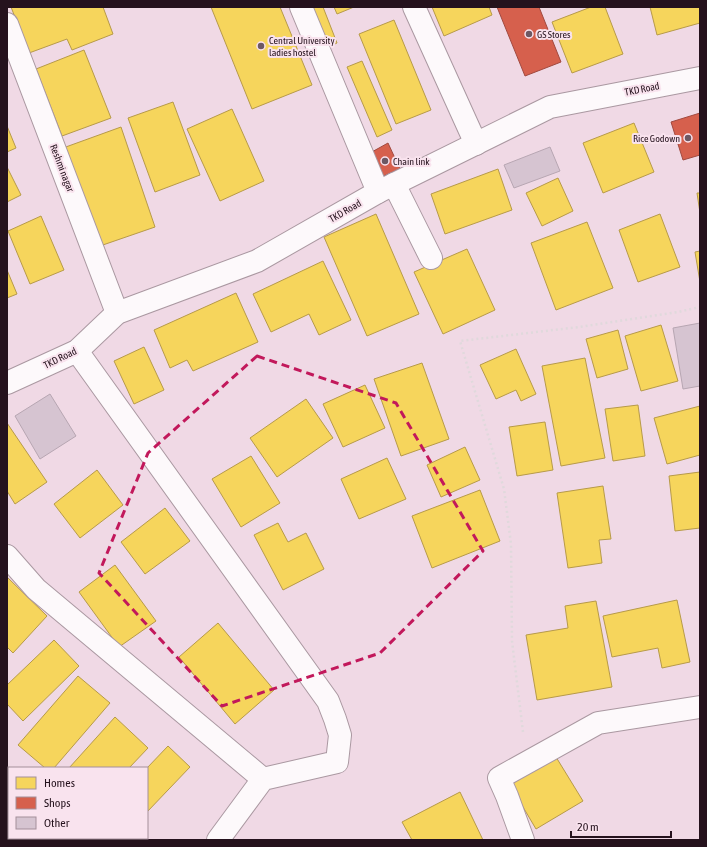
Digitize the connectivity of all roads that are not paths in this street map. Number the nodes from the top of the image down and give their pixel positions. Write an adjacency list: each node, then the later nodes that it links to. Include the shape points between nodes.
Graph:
1 (301, 7): 6 (street)
2 (414, 7): 5 (street)
3 (7, 24): 8 (street, Reshmi nagar)
4 (700, 78): 5 (street, TKD Road, via 550,107)
5 (476, 144): 6 (street, TKD Road)
6 (386, 188): 7 (street); 8 (street, TKD Road, via 257,261)
7 (431, 258)
8 (117, 313): 9 (street, TKD Road)
9 (77, 351): 10 (street, TKD Road); 13 (street, via 328,701 340,735 337,762)
10 (7, 383)
11 (7, 556): 13 (street, via 36,589)
12 (700, 707): 15 (street, via 598,723 499,778)
13 (262, 779): 14 (street)
14 (218, 840)
15 (523, 840)

